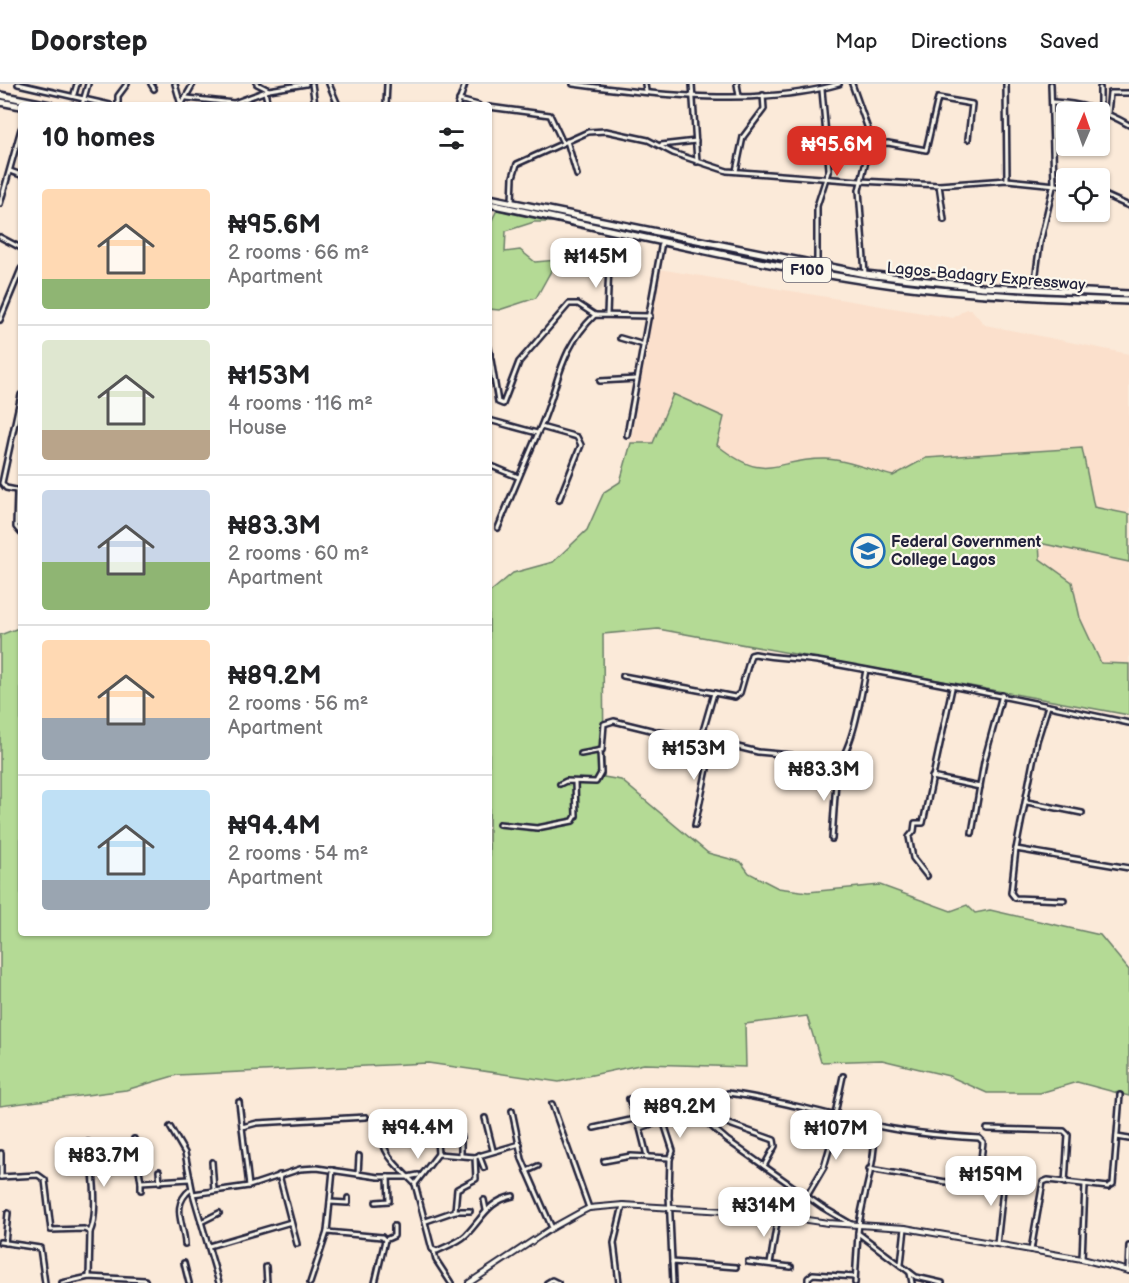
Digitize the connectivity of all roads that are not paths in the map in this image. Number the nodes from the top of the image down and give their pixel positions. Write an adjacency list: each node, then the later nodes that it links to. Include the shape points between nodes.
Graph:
1 (18, 84): 29 (street)
2 (76, 84): 29 (street)
3 (88, 84): 33 (street)
4 (127, 84): 39 (street)
5 (151, 84): 23 (street)
6 (175, 84): 40 (street)
7 (193, 84): 34 (street)
8 (257, 84): 25 (street)
9 (306, 84): 25 (street)
10 (312, 84): 45 (street)
11 (329, 84): 46 (street)
12 (387, 84): 47 (street)
13 (465, 84): 48 (street)
14 (573, 84): 26 (street)
15 (645, 84): 26 (street)
16 (692, 84): 30 (street)
17 (737, 84): 32 (street)
18 (839, 84): 24 (street)
19 (852, 84): 63 (street)
20 (1006, 84): 71 (street)
21 (1052, 84): 49 (street)
22 (1100, 88): 51 (street)
23 (154, 89)
24 (822, 89): 31 (street); 57 (street)
25 (267, 91): 43 (street); 44 (street)
26 (646, 91): 30 (street)
27 (1129, 93): 52 (street, via 1110,93)
28 (0, 94): 36 (highway)
29 (74, 95): 33 (street)
30 (693, 95): 32 (street); 61 (street)
31 (763, 95): 32 (street); 67 (street, via 764,109 743,137)
32 (738, 96)
33 (84, 98): 37 (street); 38 (street)
34 (187, 98): 41 (street); 42 (street)
35 (0, 102): 53 (highway)
36 (36, 102)
37 (83, 102)
38 (99, 102)
39 (118, 102)
40 (180, 102)
41 (184, 102)
42 (225, 102)
43 (237, 102)
44 (268, 102)
45 (315, 102)
46 (337, 102)
47 (386, 102)
48 (458, 102)
49 (1053, 102): 50 (street); 73 (street)
50 (1056, 102)
51 (1100, 102)
52 (1109, 102)
53 (18, 105)
54 (492, 107): 62 (street, via 550,115)
55 (1110, 114): 56 (street)
56 (1129, 125)
57 (826, 136): 58 (street); 70 (street, via 829,169)
58 (799, 137)
59 (968, 139): 63 (street, via 974,106 938,98 926,150)
60 (18, 140): 66 (street)
61 (697, 141): 64 (street); 65 (street)
62 (565, 142): 64 (street, via 588,132 606,130); 69 (street); 77 (street, via 517,164)
63 (870, 144): 72 (street)
64 (659, 145): 65 (street)
65 (697, 162): 67 (street)
66 (10, 171): 68 (street); 78 (street)
67 (736, 171): 70 (street)
68 (18, 175)
69 (577, 175)
70 (825, 179): 72 (street); 86 (street, via 817,206)
71 (1007, 180): 73 (street); 74 (street)
72 (860, 181): 74 (street); 87 (street)
73 (1054, 183): 89 (street)
74 (939, 185): 81 (street)
75 (1110, 197): 80 (street)
76 (492, 199): 77 (highway, Lagos-Badagry Expressway / F100)
77 (512, 203): 86 (highway, Lagos-Badagry Expressway / F100)
78 (0, 204)
79 (492, 205): 83 (highway, Lagos-Badagry Expressway / F100)
80 (1129, 206)
81 (945, 220)
82 (0, 237): 84 (street)
83 (662, 240): 91 (highway, Lagos-Badagry Expressway / F100, via 893,285); 94 (street)
84 (18, 246)
85 (609, 265): 92 (street)
86 (817, 266): 87 (highway, Lagos-Badagry Expressway / F100)
87 (865, 274): 89 (highway, Lagos-Badagry Expressway / F100)
88 (18, 276): 95 (street)
89 (1034, 290): 90 (highway, Lagos-Badagry Expressway / F100)
90 (1129, 294)
91 (1129, 301)
92 (607, 314): 93 (street); 94 (street)
93 (595, 315): 98 (street, via 578,304 569,304 519,362 503,404 498,402); 103 (street, via 563,358)
94 (650, 316): 97 (street)
95 (0, 320)
96 (620, 338): 97 (street)
97 (644, 345): 99 (street)
98 (492, 375)
99 (636, 379): 100 (street); 105 (street)
100 (600, 381)
101 (18, 409): 108 (street, via 2,483)
102 (492, 421): 104 (street)
103 (541, 428): 104 (street); 109 (street, via 580,440)
104 (537, 433): 107 (street)
105 (627, 435)
106 (492, 466): 107 (street)
107 (518, 477): 111 (street)
108 (18, 491)
109 (559, 500)
110 (18, 503): 112 (street)
111 (498, 528)
112 (18, 529)
113 (866, 670): 115 (street); 116 (street, via 822,661 751,655 740,693 735,697); 125 (street, via 849,741)
114 (623, 676): 116 (street)
115 (952, 688): 117 (street); 127 (street)
116 (714, 693): 120 (street)
117 (1002, 695): 118 (street); 130 (street)
118 (1048, 706): 119 (street); 131 (street, via 1037,741)
119 (1129, 723)
120 (701, 738): 121 (street); 122 (street, via 614,721 603,724)
121 (713, 741): 124 (street); 134 (street)
122 (600, 751): 123 (street); 128 (street, via 598,780 590,784)
123 (581, 754)
124 (791, 755)
125 (837, 766): 126 (street); 136 (street)
126 (826, 768)
127 (933, 777): 130 (street); 139 (street, via 923,823 915,823 909,837 913,858)
128 (575, 782): 129 (street); 133 (street, via 573,821 537,828)
129 (560, 784)
130 (980, 787): 135 (street)
131 (1027, 802): 132 (street); 137 (street)
132 (1082, 813)
133 (499, 824)
134 (695, 825)
135 (972, 833)
136 (832, 839)
137 (1016, 849): 138 (street); 140 (street, via 1012,897)
138 (1129, 868)
139 (927, 876)
140 (1064, 900)
141 (843, 1076): 151 (street)
142 (728, 1094): 151 (street)
143 (1120, 1095): 163 (street)
144 (629, 1099): 155 (street)
145 (682, 1101): 149 (street)
146 (238, 1102): 158 (street)
147 (552, 1104): 213 (street)
148 (512, 1111): 167 (street)
149 (699, 1113): 182 (street, via 710,1127); 182 (street, via 774,1140 775,1146)
150 (435, 1114): 170 (street)
151 (837, 1114): 156 (street); 207 (street, via 824,1167)
152 (383, 1115): 193 (street, via 382,1145)
153 (366, 1117): 158 (street)
154 (485, 1118): 168 (street)
155 (635, 1119): 159 (street); 160 (street)
156 (874, 1125): 184 (street); 194 (street, via 979,1138 983,1142)
157 (170, 1127): 195 (street, via 185,1153)
158 (242, 1127): 201 (street)
159 (594, 1128)
160 (640, 1128): 174 (street); 176 (street, via 663,1121 673,1151)
161 (987, 1129): 199 (street, via 1067,1133)
162 (461, 1137): 171 (street)
163 (1117, 1137): 165 (street); 200 (street, via 1113,1184)
164 (134, 1139): 180 (street)
165 (1129, 1139)
166 (88, 1142): 229 (street, via 93,1163 95,1218)
167 (520, 1144): 168 (street); 186 (street)
168 (493, 1150): 172 (street)
169 (1, 1154): 191 (street)
170 (438, 1154): 171 (street); 190 (street)
171 (461, 1155): 175 (street)
172 (479, 1155): 175 (street); 183 (street)
173 (359, 1156): 188 (street)
174 (647, 1156): 176 (street); 177 (street)
175 (475, 1157): 217 (street, via 476,1179 457,1189)
176 (670, 1158): 214 (street)
177 (604, 1161)
178 (212, 1162): 204 (street)
179 (124, 1164): 180 (street)
180 (138, 1165): 196 (street)
181 (538, 1166): 186 (street)
182 (764, 1166): 207 (street)
183 (484, 1168)
184 (869, 1169): 194 (street, via 974,1187); 225 (street)
185 (333, 1170): 188 (street); 189 (street, via 300,1169); 210 (street)
186 (527, 1171): 227 (street)
187 (159, 1172): 197 (street)
188 (358, 1174): 192 (street)
189 (279, 1175): 201 (street); 223 (street)
190 (419, 1175): 193 (street); 198 (street)
191 (1, 1177): 229 (street, via 38,1175 46,1184 51,1230)
192 (388, 1177): 193 (street); 211 (street, via 388,1201)
193 (408, 1177): 198 (street)
194 (980, 1177): 236 (street, via 994,1174 1004,1180)
195 (190, 1179): 197 (street); 202 (street)
196 (141, 1182): 197 (street); 203 (street)
197 (160, 1182)
198 (415, 1184): 221 (street)
199 (1065, 1184): 200 (street); 239 (street, via 1043,1182)
200 (1085, 1185): 241 (street)
201 (249, 1186): 204 (street)
202 (192, 1189): 205 (street); 234 (street, via 178,1206)
203 (141, 1190)
204 (214, 1190): 205 (street)
205 (193, 1194): 222 (street)
206 (513, 1196): 216 (street)
207 (807, 1196): 224 (street)
208 (348, 1198): 210 (street, via 348,1203)
209 (484, 1200): 216 (street)
210 (330, 1202): 230 (street)
211 (376, 1202)
212 (623, 1205): 213 (street); 214 (street); 268 (street, via 614,1244)
213 (589, 1208): 227 (street)
214 (670, 1208): 220 (street); 242 (street)
215 (470, 1210): 217 (street)
216 (486, 1210): 240 (street, via 463,1238)
217 (455, 1211): 221 (street)
218 (8, 1213): 233 (street)
219 (219, 1213): 222 (street)
220 (778, 1214): 224 (street); 245 (street)
221 (426, 1221): 240 (street)
222 (201, 1222): 237 (street)
223 (291, 1222): 235 (street); 237 (street)
224 (851, 1224): 225 (street)
225 (859, 1225): 228 (street); 231 (street)
226 (394, 1226): 232 (street, via 394,1236)
227 (552, 1228): 255 (street)
228 (905, 1228): 236 (street); 246 (street)
229 (90, 1232): 252 (street)
230 (327, 1232): 232 (street); 262 (street)
231 (858, 1233): 246 (street); 253 (street)
232 (385, 1240): 263 (street)
233 (2, 1243): 256 (street, via 42,1250)
234 (185, 1244)
235 (297, 1244)
236 (998, 1244): 239 (street)
237 (209, 1246): 260 (street)
238 (1129, 1246): 250 (street)
239 (1031, 1250): 241 (street)
240 (434, 1251): 264 (street)
241 (1082, 1258): 250 (street)
242 (672, 1262): 248 (street); 269 (street)
243 (748, 1262): 245 (street)
244 (184, 1263): 259 (street)
245 (770, 1264): 249 (street)
246 (901, 1264): 251 (street)
247 (266, 1267): 261 (street)
248 (736, 1267)
249 (791, 1267)
250 (1128, 1270)
251 (910, 1271): 254 (street); 272 (street)
252 (89, 1276): 257 (street); 258 (street)
253 (855, 1277): 270 (street, via 813,1274); 271 (street)
254 (916, 1277): 273 (street); 274 (street)
255 (477, 1281): 265 (street)
256 (45, 1283)
257 (62, 1283)
258 (146, 1283)
259 (189, 1283)
260 (219, 1283)
261 (267, 1283)
262 (310, 1283)
263 (375, 1283)
264 (452, 1283)
265 (470, 1283)
266 (547, 1283): 267 (street)
267 (558, 1283)
268 (619, 1283)
269 (673, 1283)
270 (808, 1283)
271 (855, 1283)
272 (912, 1283)
273 (922, 1283)
274 (942, 1283)

